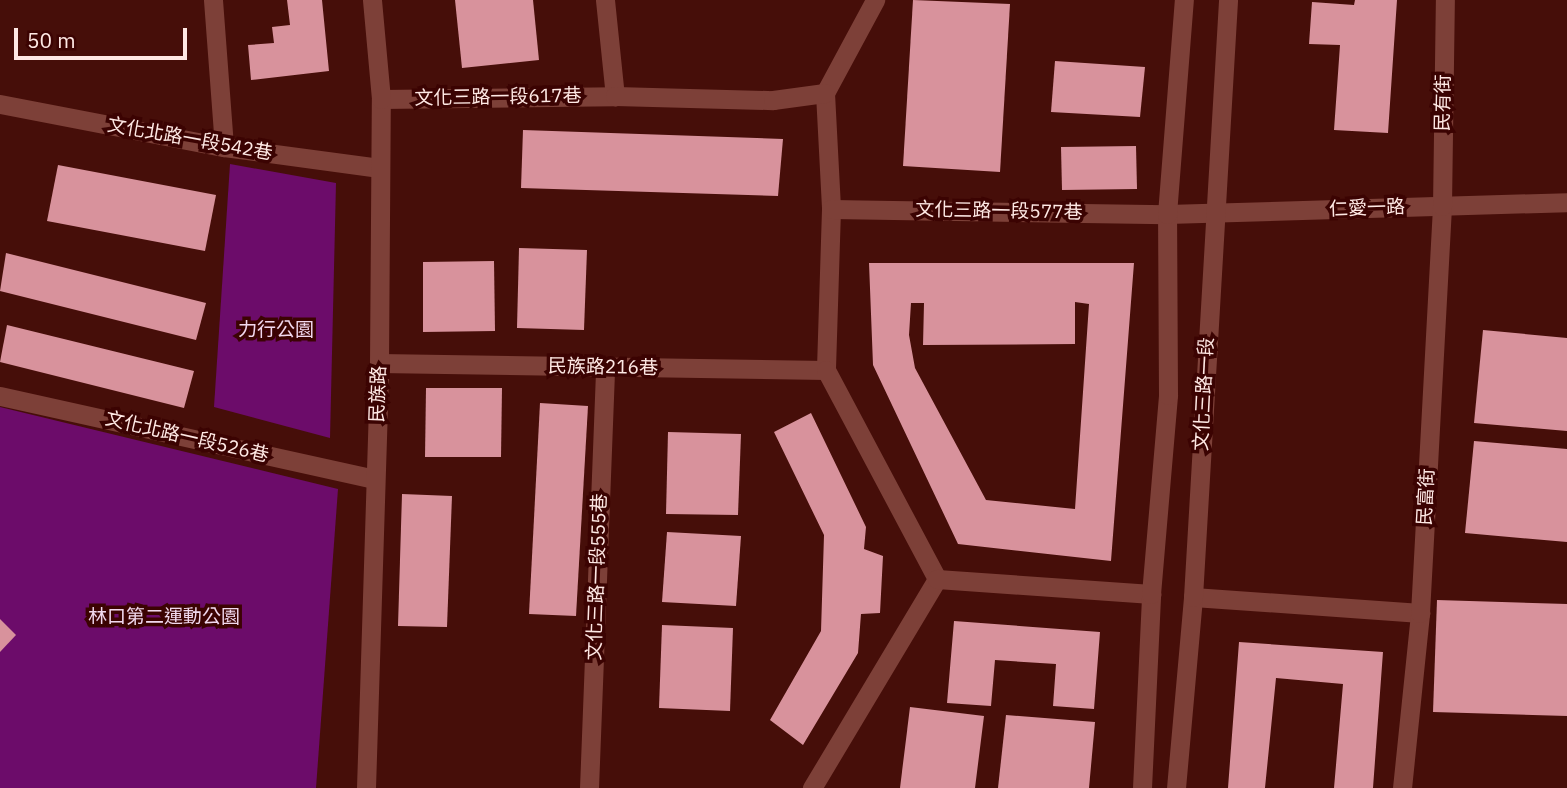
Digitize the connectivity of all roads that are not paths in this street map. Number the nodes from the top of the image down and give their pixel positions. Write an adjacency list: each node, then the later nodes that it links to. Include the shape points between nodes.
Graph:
1 (213, 0): 12 (street)
2 (372, 0): 10 (street, 民族路)
3 (605, 0): 9 (street)
4 (875, 0): 8 (street)
5 (1184, 0): 18 (street, 文化三路一段)
6 (1228, 0): 17 (street, 文化三路一段)
7 (1444, 0): 15 (street, 民有街)
8 (825, 93): 9 (street, 文化三路一段617巷, via 773,100); 16 (street)
9 (615, 96): 10 (street, 文化三路一段617巷)
10 (381, 99): 13 (street, 民族路)
11 (0, 104): 12 (street, 文化北路一段542巷)
12 (224, 147): 13 (street, 文化北路一段542巷)
13 (380, 169): 19 (street, 民族路)
14 (1567, 202): 15 (street, 仁愛一路)
15 (1442, 206): 17 (street, 仁愛一路); 27 (street, 民富街)
16 (831, 209): 18 (street, 文化三路一段577巷); 21 (street)
17 (1214, 212): 18 (street, 仁愛一路); 26 (street, 文化三路一段)
18 (1167, 214): 25 (street, 文化三路一段, via 1168,395)
19 (379, 363): 20 (street, 民族路216巷); 23 (street, 民族路)
20 (605, 367): 21 (street, 民族路216巷); 29 (street, 文化三路一段555巷)
21 (826, 370): 24 (street)
22 (0, 396): 23 (street, 文化北路一段526巷)
23 (374, 479): 28 (street, 民族路)
24 (937, 579): 25 (street); 30 (street)
25 (1151, 594): 31 (street, 文化三路一段)
26 (1193, 597): 27 (street); 32 (street, 文化三路一段)
27 (1420, 613): 33 (street, 民富街)
28 (366, 788)
29 (589, 788)
30 (812, 788)
31 (1142, 788)
32 (1176, 788)
33 (1402, 788)

